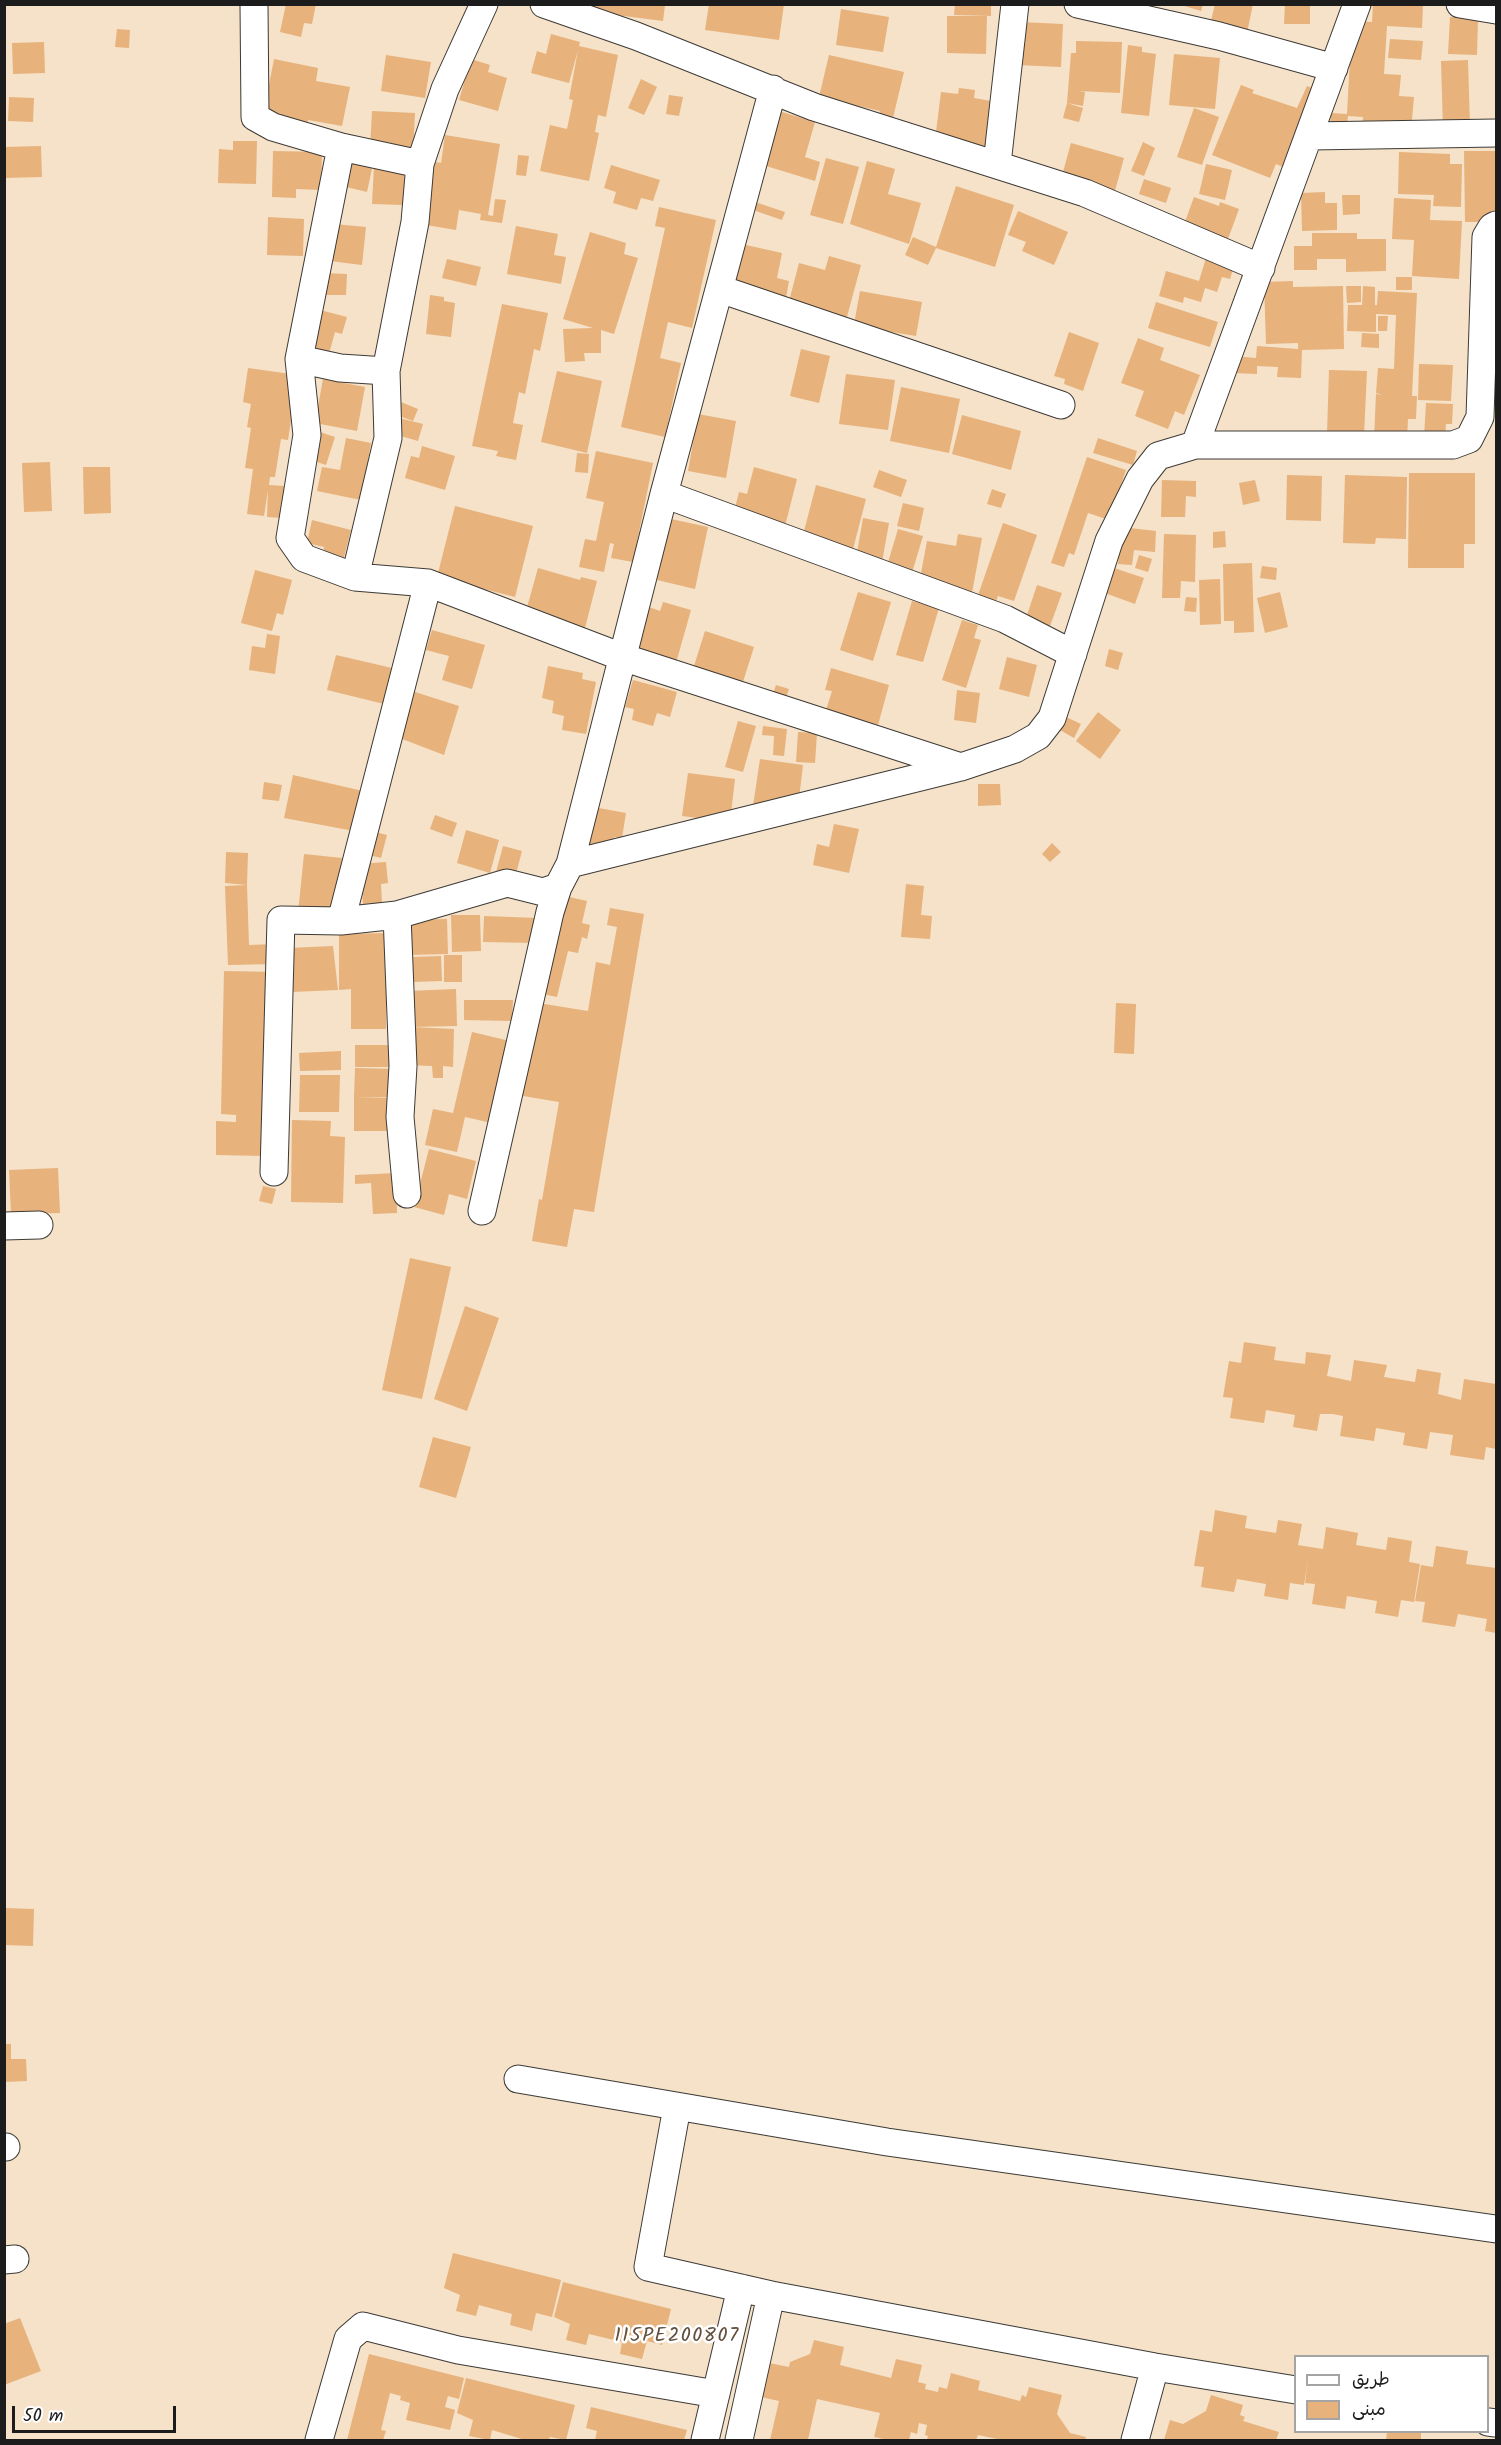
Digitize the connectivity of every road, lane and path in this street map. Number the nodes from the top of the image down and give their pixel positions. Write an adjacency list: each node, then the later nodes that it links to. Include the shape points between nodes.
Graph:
1 (254, 4): 13 (street, via 255,117 273,128)
2 (484, 4): 14 (street, via 445,89)
3 (544, 4): 10 (street)
4 (1015, 4): 15 (street)
5 (1078, 4): 9 (street, via 1219,36)
6 (1357, 4): 9 (street)
7 (1460, 4): 8 (street)
8 (1497, 10)
9 (1334, 68): 12 (street)
10 (773, 89): 15 (street, via 814,107); 18 (street)
11 (1497, 133): 12 (street)
12 (1311, 136): 17 (street)
13 (340, 147): 14 (street); 19 (street)
14 (420, 164): 20 (street, via 415,222)
15 (996, 164): 17 (street, via 1085,193)
16 (1497, 225): 22 (street, via 1486,237)
17 (1261, 268): 23 (street)
18 (720, 289): 21 (street); 24 (street)
19 (299, 359): 20 (street, via 340,368); 25 (street, via 307,435 290,538 304,558)
20 (386, 371): 25 (street, via 388,438)
21 (1061, 405)
22 (1488, 416): 23 (street, via 1469,439 1453,445)
23 (1195, 445): 27 (street, via 1158,456 1140,479 1109,541)
24 (664, 494): 27 (street, via 1005,619); 28 (street)
25 (356, 577): 26 (street)
26 (428, 583): 28 (street); 32 (street)
27 (1073, 654): 29 (street, via 1052,718 1038,736 1016,749)
28 (622, 657): 29 (street); 30 (street)
29 (961, 767): 30 (street)
30 (564, 875): 31 (street, via 543,892 507,884); 35 (street, via 550,912)
31 (397, 915): 32 (street); 34 (street, via 403,1066 400,1117)
32 (340, 921): 33 (street, via 281,920)
33 (274, 1172)
34 (407, 1194)
35 (482, 1212)
36 (39, 1225): 37 (street)
37 (4, 1226)
38 (518, 2079): 39 (street)
39 (677, 2107): 40 (street, via 887,2142); 41 (street, via 648,2267)
40 (1497, 2229)
41 (741, 2288): 42 (street); 45 (street)
42 (771, 2295): 43 (street); 48 (street)
43 (1155, 2367): 44 (street); 49 (street)
44 (1294, 2390)
45 (716, 2394): 46 (street, via 458,2350 363,2326 348,2339); 47 (street)
46 (319, 2440)
47 (705, 2440)
48 (739, 2440)
49 (1135, 2440)

